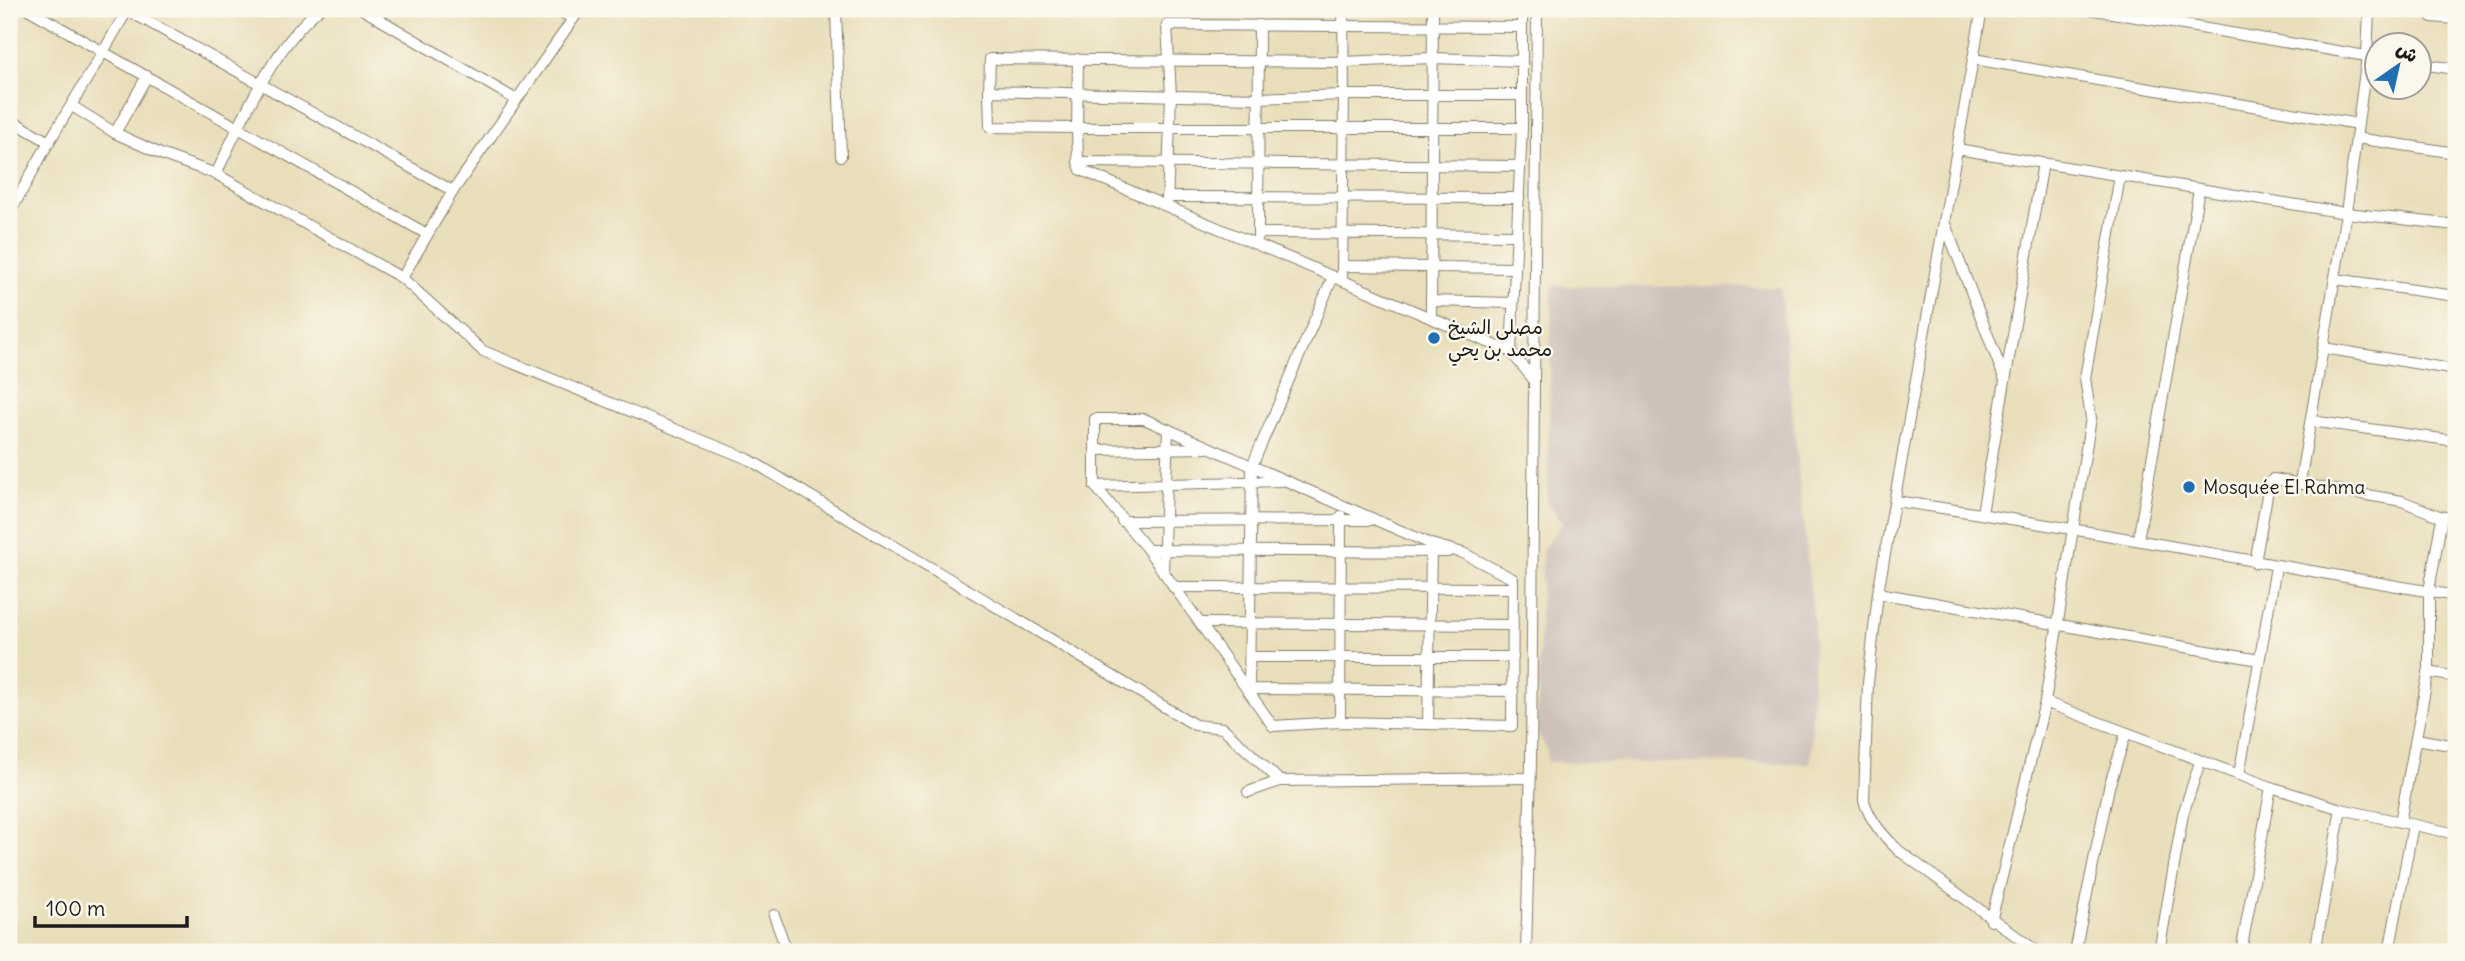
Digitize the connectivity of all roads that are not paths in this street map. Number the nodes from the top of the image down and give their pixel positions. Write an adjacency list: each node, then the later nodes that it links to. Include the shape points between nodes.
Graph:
1 (28, 9): 25 (street)
2 (127, 9): 25 (street); 37 (street)
3 (319, 9): 37 (street, via 302,23)
4 (362, 9): 46 (street)
5 (556, 9): 17 (street)
6 (580, 9): 17 (street)
7 (836, 9): 62 (street)
8 (1343, 9): 21 (street)
9 (1433, 9): 22 (street)
10 (1522, 9): 23 (street)
11 (1537, 9): 102 (street)
12 (1982, 9): 29 (street)
13 (2089, 9): 19 (street)
14 (2163, 9): 19 (street)
15 (2369, 9): 24 (street)
16 (2432, 17): 18 (street)
17 (573, 19): 46 (street)
18 (2456, 19)
19 (2161, 21): 26 (street)
20 (1259, 25): 21 (street); 30 (street, via 1167,25); 31 (street)
21 (1343, 27): 22 (street); 33 (street)
22 (1432, 27): 23 (street); 27 (street)
23 (1522, 27): 32 (street)
24 (2370, 32)
25 (103, 52): 36 (street); 47 (street)
26 (2364, 56)
27 (1433, 58): 32 (street); 33 (street); 42 (street)
28 (1077, 59): 30 (street); 38 (street, via 990,59); 39 (street)
29 (1973, 59): 49 (street); 60 (street)
30 (1168, 61): 31 (street); 40 (street)
31 (1258, 61): 33 (street); 45 (street)
32 (1522, 61): 44 (street)
33 (1344, 62): 41 (street)
34 (2434, 66): 35 (street)
35 (2456, 69)
36 (147, 76): 50 (street); 57 (street)
37 (262, 85): 50 (street); 73 (street)
38 (989, 91): 39 (street); 52 (street, via 989,127)
39 (1079, 92): 40 (street); 52 (street)
40 (1171, 95): 45 (street); 51 (street)
41 (1344, 95): 42 (street); 45 (street); 54 (street)
42 (1431, 95): 44 (street); 55 (street)
43 (2364, 95): 49 (street)
44 (1522, 96): 56 (street)
45 (1257, 98): 53 (street)
46 (515, 99): 73 (street)
47 (72, 106): 57 (street); 59 (street)
48 (9, 119): 59 (street)
49 (2358, 124): 58 (street)
50 (239, 127): 70 (street); 85 (street)
51 (1168, 127): 52 (street); 53 (street); 64 (street)
52 (1077, 128): 63 (street)
53 (1256, 128): 54 (street); 65 (street)
54 (1344, 128): 55 (street); 67 (street)
55 (1431, 128): 56 (street); 68 (street)
56 (1522, 128): 69 (street)
57 (115, 133): 70 (street)
58 (2356, 138): 61 (street); 79 (street)
59 (49, 142): 80 (street)
60 (1957, 149): 66 (street); 81 (street)
61 (2456, 153)
62 (841, 156)
63 (1078, 162): 64 (street); 78 (street, via 1081,170)
64 (1167, 162): 65 (street); 78 (street)
65 (1257, 163): 67 (street); 74 (street)
66 (2043, 163): 71 (street); 103 (street)
67 (1343, 164): 68 (street); 75 (street)
68 (1431, 165): 69 (street); 76 (street)
69 (1520, 166): 77 (street)
70 (216, 174): 92 (street)
71 (2120, 176): 72 (street); 126 (street, via 2085,378 2091,418)
72 (2199, 189): 79 (street); 127 (street)
73 (453, 191): 85 (street)
74 (1257, 197): 75 (street); 78 (street); 83 (street)
75 (1343, 197): 76 (street); 84 (street)
76 (1431, 197): 77 (street); 86 (street)
77 (1519, 198): 87 (street)
78 (1167, 202): 88 (street)
79 (2346, 213): 82 (street); 94 (street)
80 (9, 214)
81 (1944, 220): 103 (street); 116 (street)
82 (2456, 225)
83 (1258, 233): 84 (street); 88 (street)
84 (1342, 233): 86 (street); 89 (street)
85 (427, 234): 92 (street)
86 (1431, 234): 87 (street); 90 (street)
87 (1517, 234): 91 (street)
88 (1258, 245): 93 (street)
89 (1342, 267): 90 (street); 93 (street)
90 (1431, 267): 91 (street); 96 (street)
91 (1515, 268): 97 (street)
92 (402, 278): 170 (street, via 483,351 748,459 1195,725 1223,728)
93 (1338, 279): 98 (street); 110 (street)
94 (2335, 279): 95 (street); 99 (street)
95 (2456, 296)
96 (1431, 302): 97 (street); 98 (street)
97 (1513, 303): 100 (street)
98 (1431, 318): 100 (street)
99 (2323, 348): 101 (street); 104 (street)
100 (1511, 352): 102 (street)
101 (2456, 370)
102 (1534, 380): 169 (street)
103 (2005, 381): 118 (street)
104 (2311, 421): 106 (street); 113 (street)
105 (1168, 429): 107 (street); 108 (street); 109 (street, via 1144,419 1095,419)
106 (2456, 441)
107 (1210, 448): 108 (street); 110 (street)
108 (1167, 449): 109 (street); 114 (street)
109 (1095, 450): 115 (street)
110 (1252, 467): 111 (street); 112 (street)
111 (1285, 480): 112 (street); 117 (street)
112 (1252, 481): 114 (street); 122 (street)
113 (2300, 482): 119 (street, via 2402,501); 133 (street, via 2273,478 2269,484)
114 (1166, 484): 115 (street); 121 (street)
115 (1095, 486): 125 (street)
116 (1895, 500): 118 (street); 142 (street)
117 (1341, 505): 123 (street); 124 (street)
118 (1982, 513): 126 (street)
119 (2442, 517): 120 (street); 141 (street)
120 (2456, 519)
121 (1165, 520): 122 (street); 125 (street); 130 (street)
122 (1252, 520): 123 (street); 131 (street)
123 (1341, 520): 124 (street); 132 (street)
124 (1375, 520): 128 (street)
125 (1122, 521): 129 (street)
126 (2074, 527): 127 (street); 149 (street)
127 (2138, 540): 133 (street)
128 (1431, 548): 132 (street); 139 (street); 140 (street, via 1463,552 1513,579)
129 (1148, 550): 130 (street); 135 (street)
130 (1164, 550): 131 (street); 135 (street)
131 (1252, 551): 132 (street); 137 (street)
132 (1341, 551): 138 (street)
133 (2255, 563): 134 (street)
134 (2276, 567): 141 (street); 154 (street)
135 (1163, 574): 136 (street)
136 (1173, 587): 137 (street); 145 (street)
137 (1251, 587): 138 (street); 144 (street)
138 (1341, 587): 139 (street); 146 (street)
139 (1430, 588): 140 (street); 147 (street)
140 (1513, 588): 148 (street)
141 (2429, 592): 143 (street); 155 (street)
142 (1878, 593): 149 (street); 178 (street, via 1864,752 1864,801 1869,818 1898,850)
143 (2456, 596)
144 (1251, 622): 145 (street); 146 (street); 150 (street)
145 (1200, 623): 157 (street)
146 (1340, 623): 147 (street); 151 (street)
147 (1430, 624): 148 (street); 152 (street)
148 (1513, 625): 153 (street)
149 (2056, 625): 154 (street); 161 (street)
150 (1251, 657): 151 (street); 157 (street)
151 (1340, 657): 152 (street); 158 (street)
152 (1429, 657): 153 (street); 159 (street)
153 (1513, 657): 160 (street)
154 (2259, 660): 168 (street)
155 (2428, 672): 156 (street); 165 (street)
156 (2456, 677)
157 (1249, 689): 158 (street); 162 (street, via 1273,726)
158 (1340, 689): 159 (street); 162 (street)
159 (1429, 690): 160 (street); 163 (street)
160 (1513, 691): 163 (street, via 1512,726)
161 (2045, 702): 164 (street); 178 (street)
162 (1340, 722): 163 (street)
163 (1428, 724)
164 (2126, 733): 167 (street); 183 (street, via 2109,787)
165 (2416, 739): 166 (street); 174 (street)
166 (2456, 746)
167 (2200, 762): 168 (street); 184 (street, via 2183,814)
168 (2239, 775): 171 (street)
169 (1530, 779): 170 (street); 181 (street)
170 (1280, 781): 172 (street)
171 (2271, 787): 173 (street); 185 (street)
172 (1248, 792)
173 (2341, 809): 174 (street); 186 (street)
174 (2400, 822): 175 (street)
175 (2413, 825): 176 (street); 187 (street)
176 (2456, 834)
177 (774, 915): 180 (street)
178 (1991, 921): 179 (street)
179 (2026, 949): 182 (street)
180 (787, 952)
181 (1526, 952)
182 (2038, 952)
183 (2074, 952)
184 (2159, 952)
185 (2241, 952)
186 (2315, 952)
187 (2389, 952)

